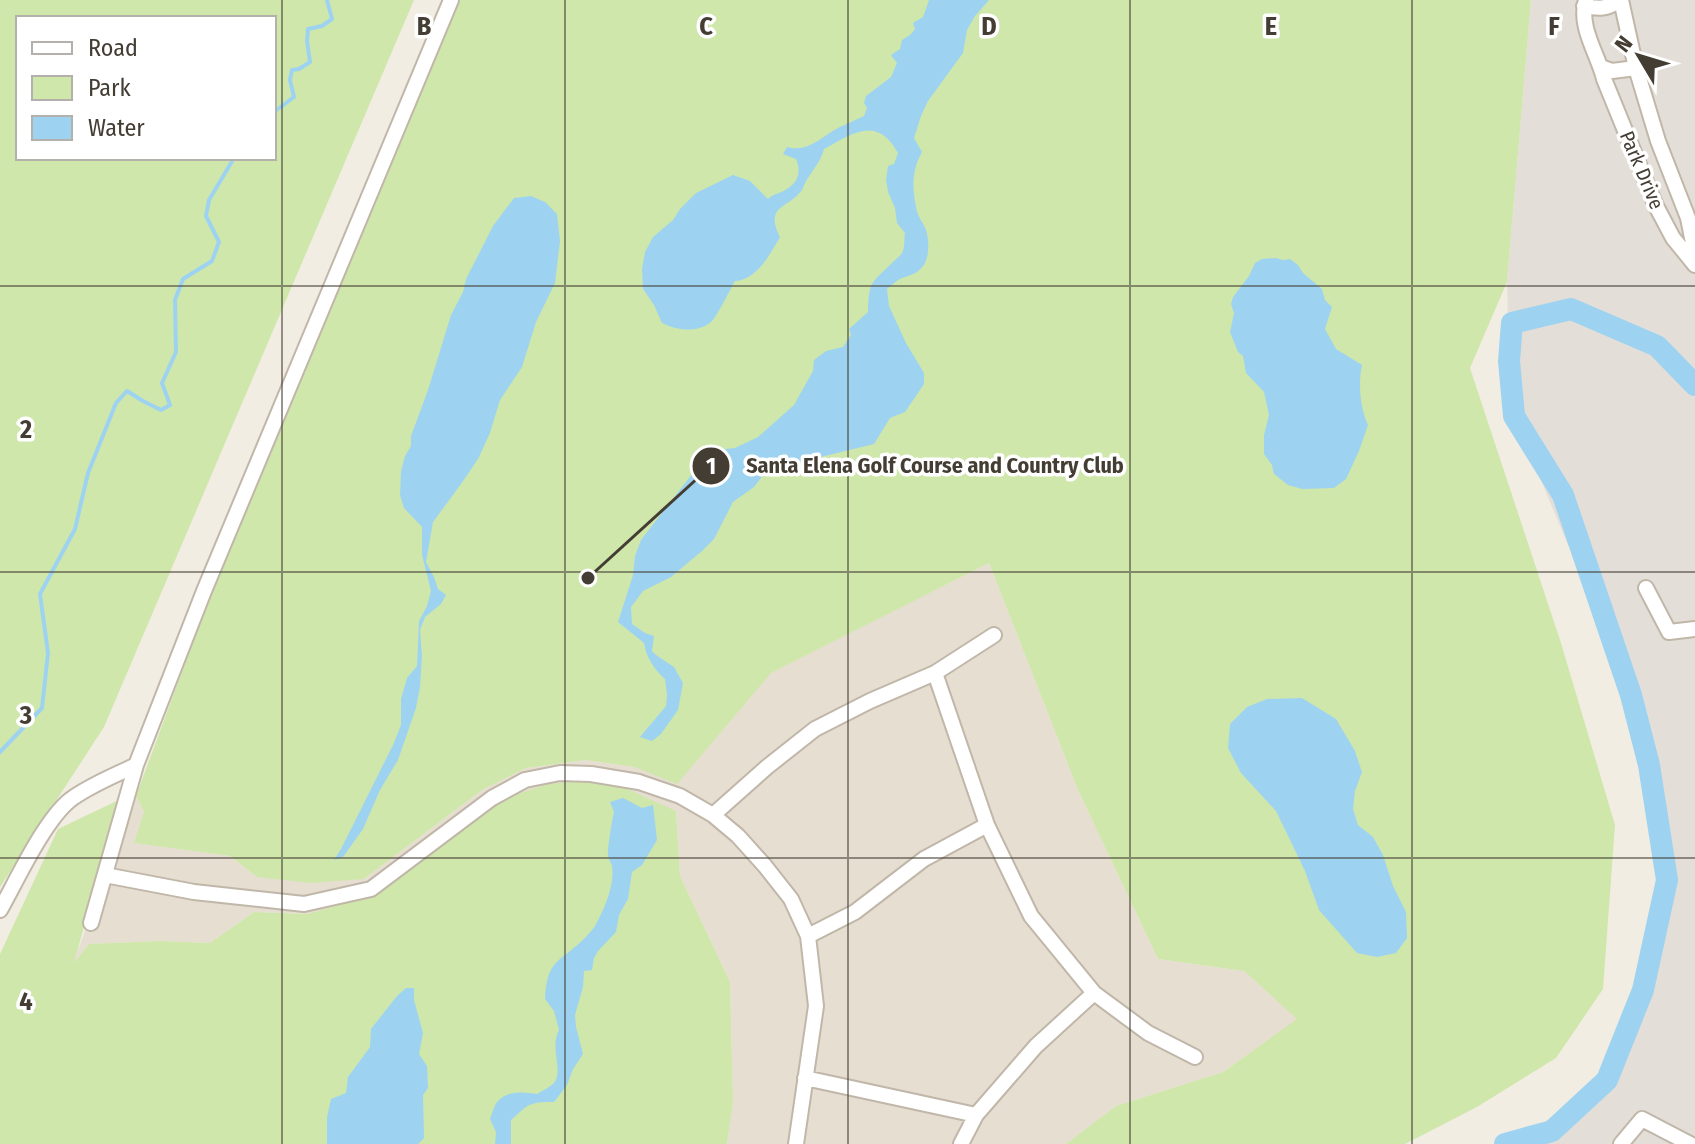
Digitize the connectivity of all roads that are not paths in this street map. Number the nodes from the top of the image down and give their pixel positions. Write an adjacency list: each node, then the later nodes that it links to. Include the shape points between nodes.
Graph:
1 (451, 0): 12 (street)
2 (1620, 0): 3 (street, Park Drive, via 1598,9); 5 (street, Park Drive)
3 (1585, 3): 4 (street, Park Drive, via 1585,28)
4 (1601, 67): 5 (street); 7 (street, Park Drive, via 1655,204)
5 (1636, 68): 6 (street, Park Drive)
6 (1695, 253)
7 (1695, 265)
8 (1646, 588): 9 (street, via 1669,632)
9 (1695, 629)
10 (994, 635): 11 (street)
11 (935, 673): 13 (street, via 815,729); 14 (street)
12 (136, 765): 15 (street); 16 (street, via 91,787 55,815)
13 (713, 815): 15 (street, via 639,782 560,773 525,780 492,798 371,889 304,904); 18 (street, via 738,836 791,899)
14 (987, 825): 18 (street, via 924,859 855,912); 19 (street, via 1031,916)
15 (105, 875): 17 (street)
16 (0, 910)
17 (91, 923)
18 (808, 936): 21 (street, via 816,1006)
19 (1094, 993): 20 (street, via 1148,1033); 22 (street, via 1036,1046)
20 (1195, 1057)
21 (805, 1078): 22 (street); 23 (street)
22 (976, 1115): 24 (street)
23 (796, 1144)
24 (961, 1144)
25 (1621, 1144): 26 (street, via 1642,1119)
26 (1690, 1144)

